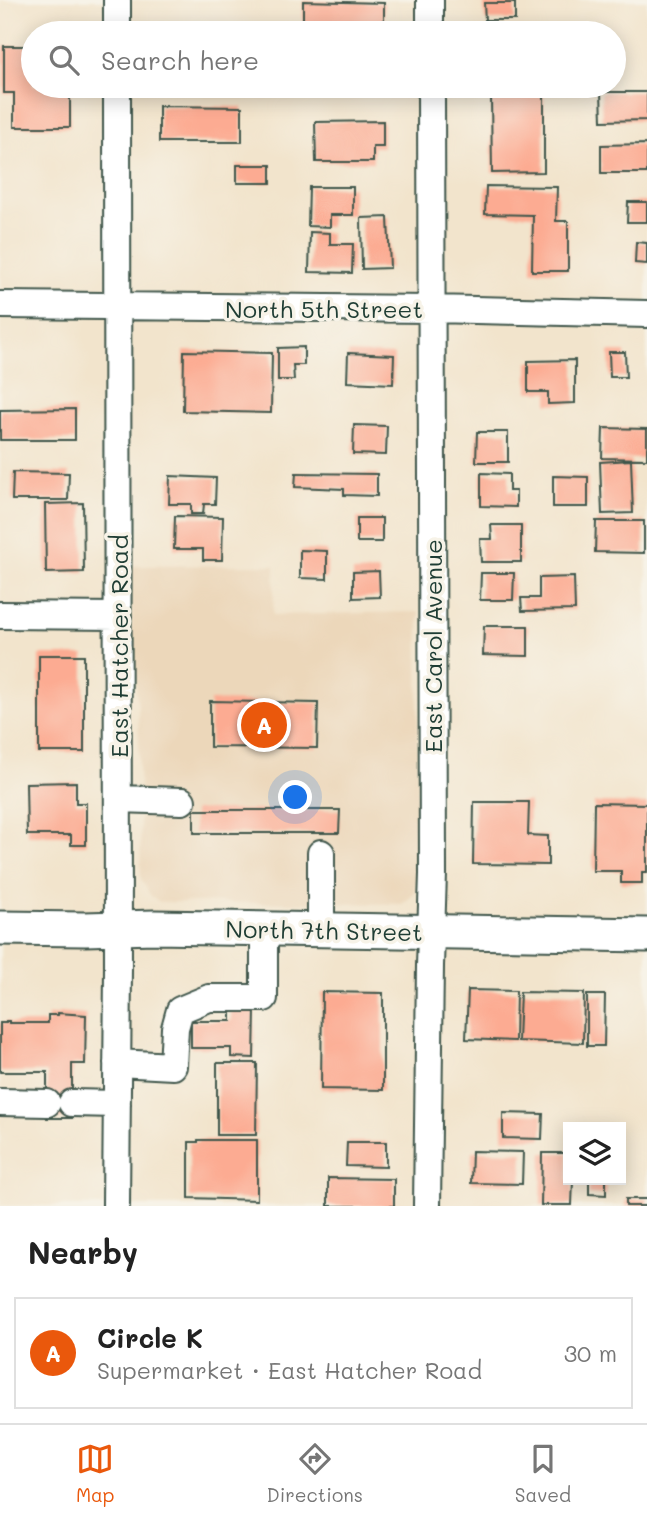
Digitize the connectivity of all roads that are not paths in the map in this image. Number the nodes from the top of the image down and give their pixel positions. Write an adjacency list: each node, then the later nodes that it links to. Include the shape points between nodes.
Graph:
1 (117, 0): 3 (street)
2 (430, 0): 4 (street)
3 (117, 21)
4 (430, 21)
5 (117, 98): 8 (street, East Hatcher Road)
6 (431, 98): 9 (street, East Carol Avenue)
7 (0, 306): 8 (street, North 5th Street)
8 (118, 307): 9 (street, North 5th Street); 12 (street, East Hatcher Road)
9 (432, 309): 10 (street, North 5th Street); 20 (street, East Carol Avenue)
10 (647, 314)
11 (0, 615): 12 (street)
12 (118, 615): 13 (street, East Hatcher Road)
13 (118, 799): 14 (street); 17 (street, East Hatcher Road)
14 (182, 801)
15 (321, 853): 19 (street)
16 (0, 928): 17 (main road, North 7th Street)
17 (118, 928): 18 (main road, North 7th Street); 22 (street, East Hatcher Road)
18 (264, 929): 19 (main road, North 7th Street); 22 (street, via 264,998 209,998 180,1010 173,1066)
19 (321, 930): 20 (main road, North 7th Street)
20 (431, 931): 21 (main road, North 7th Street); 26 (street, East Carol Avenue)
21 (647, 935)
22 (117, 1063): 24 (street, East Hatcher Road)
23 (0, 1102): 24 (street)
24 (117, 1104): 25 (street, East Hatcher Road)
25 (116, 1206)
26 (427, 1206)

